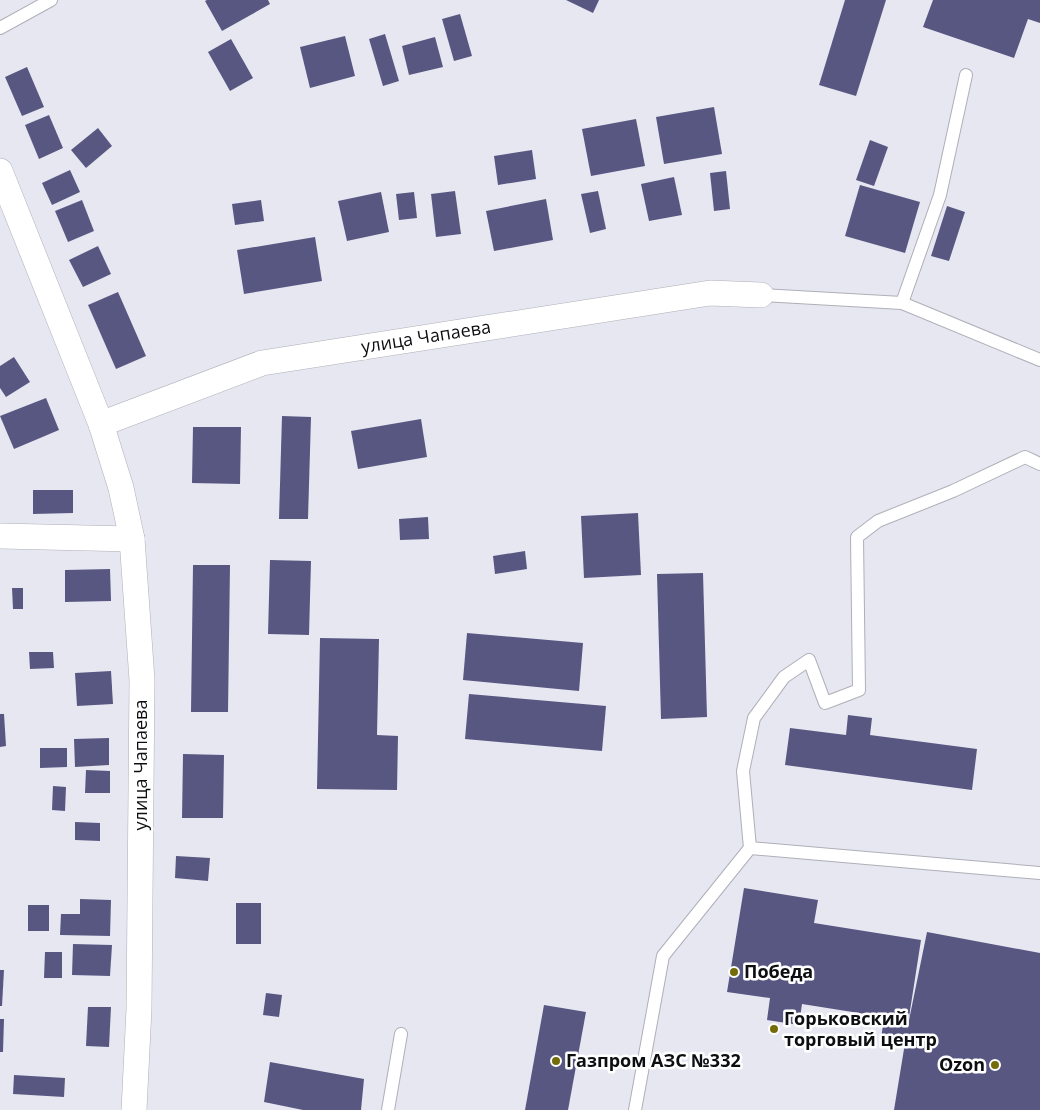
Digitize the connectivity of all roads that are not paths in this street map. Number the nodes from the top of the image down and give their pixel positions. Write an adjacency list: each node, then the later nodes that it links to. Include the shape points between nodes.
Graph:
1 (51, 0): 2 (lane)
2 (0, 28)
3 (966, 75): 6 (lane, via 940,195)
4 (0, 170): 8 (street, улица Чапаева)
5 (762, 295): 6 (lane); 8 (street, улица Чапаева, via 710,292 262,363)
6 (902, 303): 7 (lane)
7 (1040, 360)
8 (101, 424): 11 (street, улица Чапаева, via 121,488)
9 (1040, 464): 12 (lane, via 1025,457 878,521 857,537 859,690 826,703 809,660 784,678 754,718 743,771)
10 (0, 536): 11 (street)
11 (132, 539): 15 (street, улица Чапаева, via 142,680 139,1009)
12 (750, 848): 13 (lane); 17 (lane, via 663,956)
13 (1040, 874)
14 (401, 1034): 16 (lane)
15 (134, 1110)
16 (388, 1110)
17 (635, 1110)

